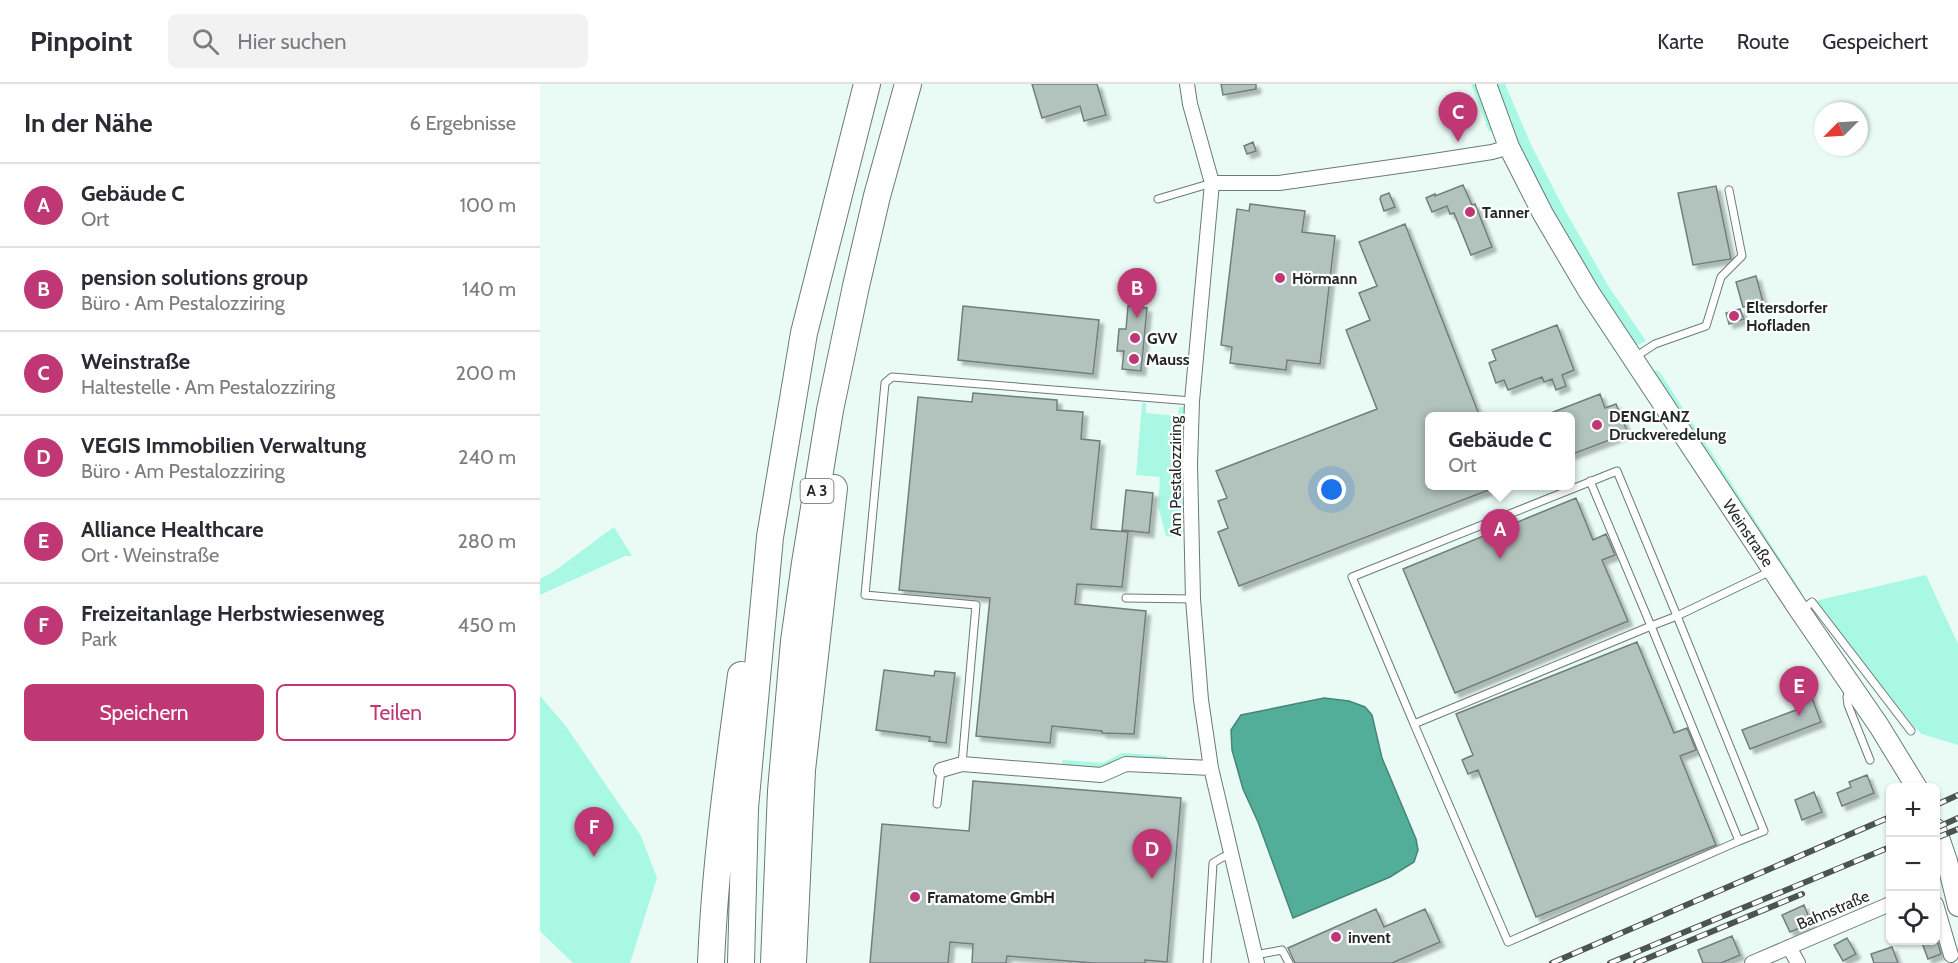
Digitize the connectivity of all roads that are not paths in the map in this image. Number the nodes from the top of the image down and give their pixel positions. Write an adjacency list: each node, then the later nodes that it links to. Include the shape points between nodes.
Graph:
1 (867, 84): 15 (highway, A 3, via 804,333)
2 (908, 84): 8 (highway, A 3)
3 (1187, 84): 6 (street, Am Pestalozziring)
4 (1486, 84): 5 (main road, Weinstraße)
5 (1509, 147): 6 (street, via 1279,183); 10 (main road, Weinstraße, via 1589,292)
6 (1212, 183): 9 (lane); 11 (street, Am Pestalozziring)
7 (1729, 190): 10 (lane, via 1742,256 1721,277 1706,326 1655,344)
8 (877, 196): 22 (highway, via 871,269 846,398); 43 (highway, A 3, via 830,410 794,641 781,791)
9 (1158, 199)
10 (1632, 358): 16 (main road, Weinstraße)
11 (1192, 401): 18 (street, Am Pestalozziring); 27 (lane, via 892,377 885,384 865,595 976,605)
12 (1590, 481): 13 (lane); 20 (lane, via 1617,471); 21 (lane)
13 (1575, 487)
14 (1568, 490): 24 (lane, via 1352,577)
15 (770, 537): 41 (highway, via 753,586 721,817); 42 (highway, A 3, via 745,808)
16 (1773, 570): 19 (main road, Weinstraße); 20 (lane)
17 (1126, 598): 18 (lane)
18 (1193, 599): 28 (street, Am Pestalozziring)
19 (1800, 612): 23 (main road, Weinstraße); 25 (lane, via 1812,602)
20 (1677, 616): 21 (lane); 33 (lane, via 1764,831)
21 (1651, 626): 24 (lane); 33 (lane)
22 (812, 679): 44 (highway, via 802,770); 45 (highway)
23 (1851, 686): 26 (lane, via 1846,697 1848,705); 30 (main road, Weinstraße)
24 (1414, 724): 33 (lane, via 1508,942)
25 (1911, 731)
26 (1870, 760)
27 (963, 764): 28 (street, via 1101,776 1126,764); 29 (street)
28 (1211, 768): 34 (street, Am Pestalozziring)
29 (941, 770): 31 (lane)
30 (1914, 783)
31 (937, 804)
32 (1938, 837): 36 (main road)
33 (1739, 841)
34 (1231, 856): 40 (street, Am Pestalozziring); 46 (lane, via 1213,863)
35 (1886, 906): 38 (street, Bahnstraße)
36 (1958, 906)
37 (1940, 920): 39 (street)
38 (1789, 947): 48 (street, Bahnstraße); 49 (street, Bahnstraße)
39 (1951, 955)
40 (1256, 959): 47 (lane, via 1282,950)
41 (711, 963)
42 (741, 963)
43 (774, 963)
44 (793, 963)
45 (810, 963)
46 (1207, 963)
47 (1289, 963)
48 (1752, 963)
49 (1798, 963)

